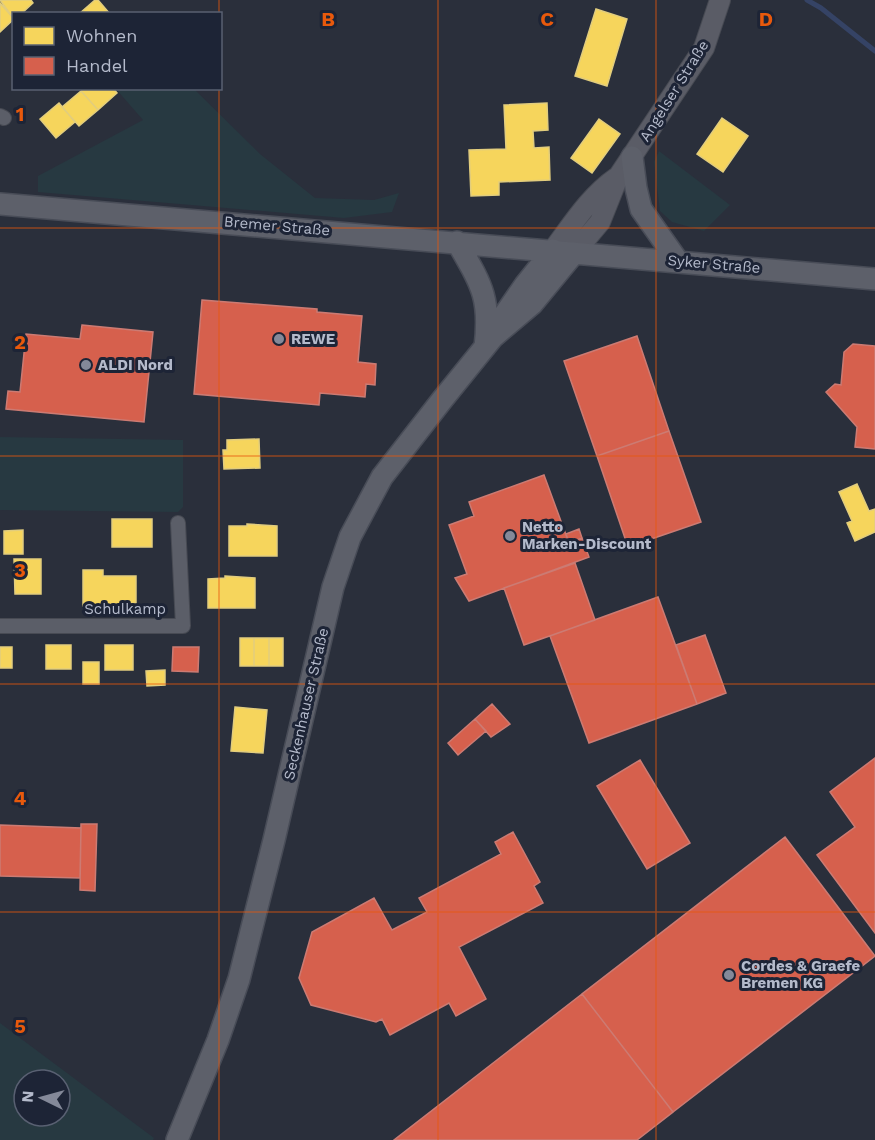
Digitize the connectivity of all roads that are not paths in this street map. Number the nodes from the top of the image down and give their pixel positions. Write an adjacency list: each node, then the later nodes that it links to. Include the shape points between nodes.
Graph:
1 (720, 0): 2 (main road, Angelser Straße, via 704,48)
2 (632, 157): 5 (main road, Angelser Straße, via 618,177 585,208); 6 (main road, via 641,209)
3 (0, 204): 4 (main road, Bremer Straße)
4 (457, 242): 5 (main road, Bremer Straße); 8 (main road, via 483,288)
5 (563, 252): 6 (main road, Syker Straße); 8 (main road, Seckenhauser Straße, via 500,320)
6 (677, 260): 7 (main road, Syker Straße)
7 (875, 279)
8 (489, 342): 11 (main road, Seckenhauser Straße, via 382,477 350,537 333,587 239,979)
9 (178, 523): 10 (street, Schulkamp, via 183,626)
10 (0, 626)
11 (177, 1140)

